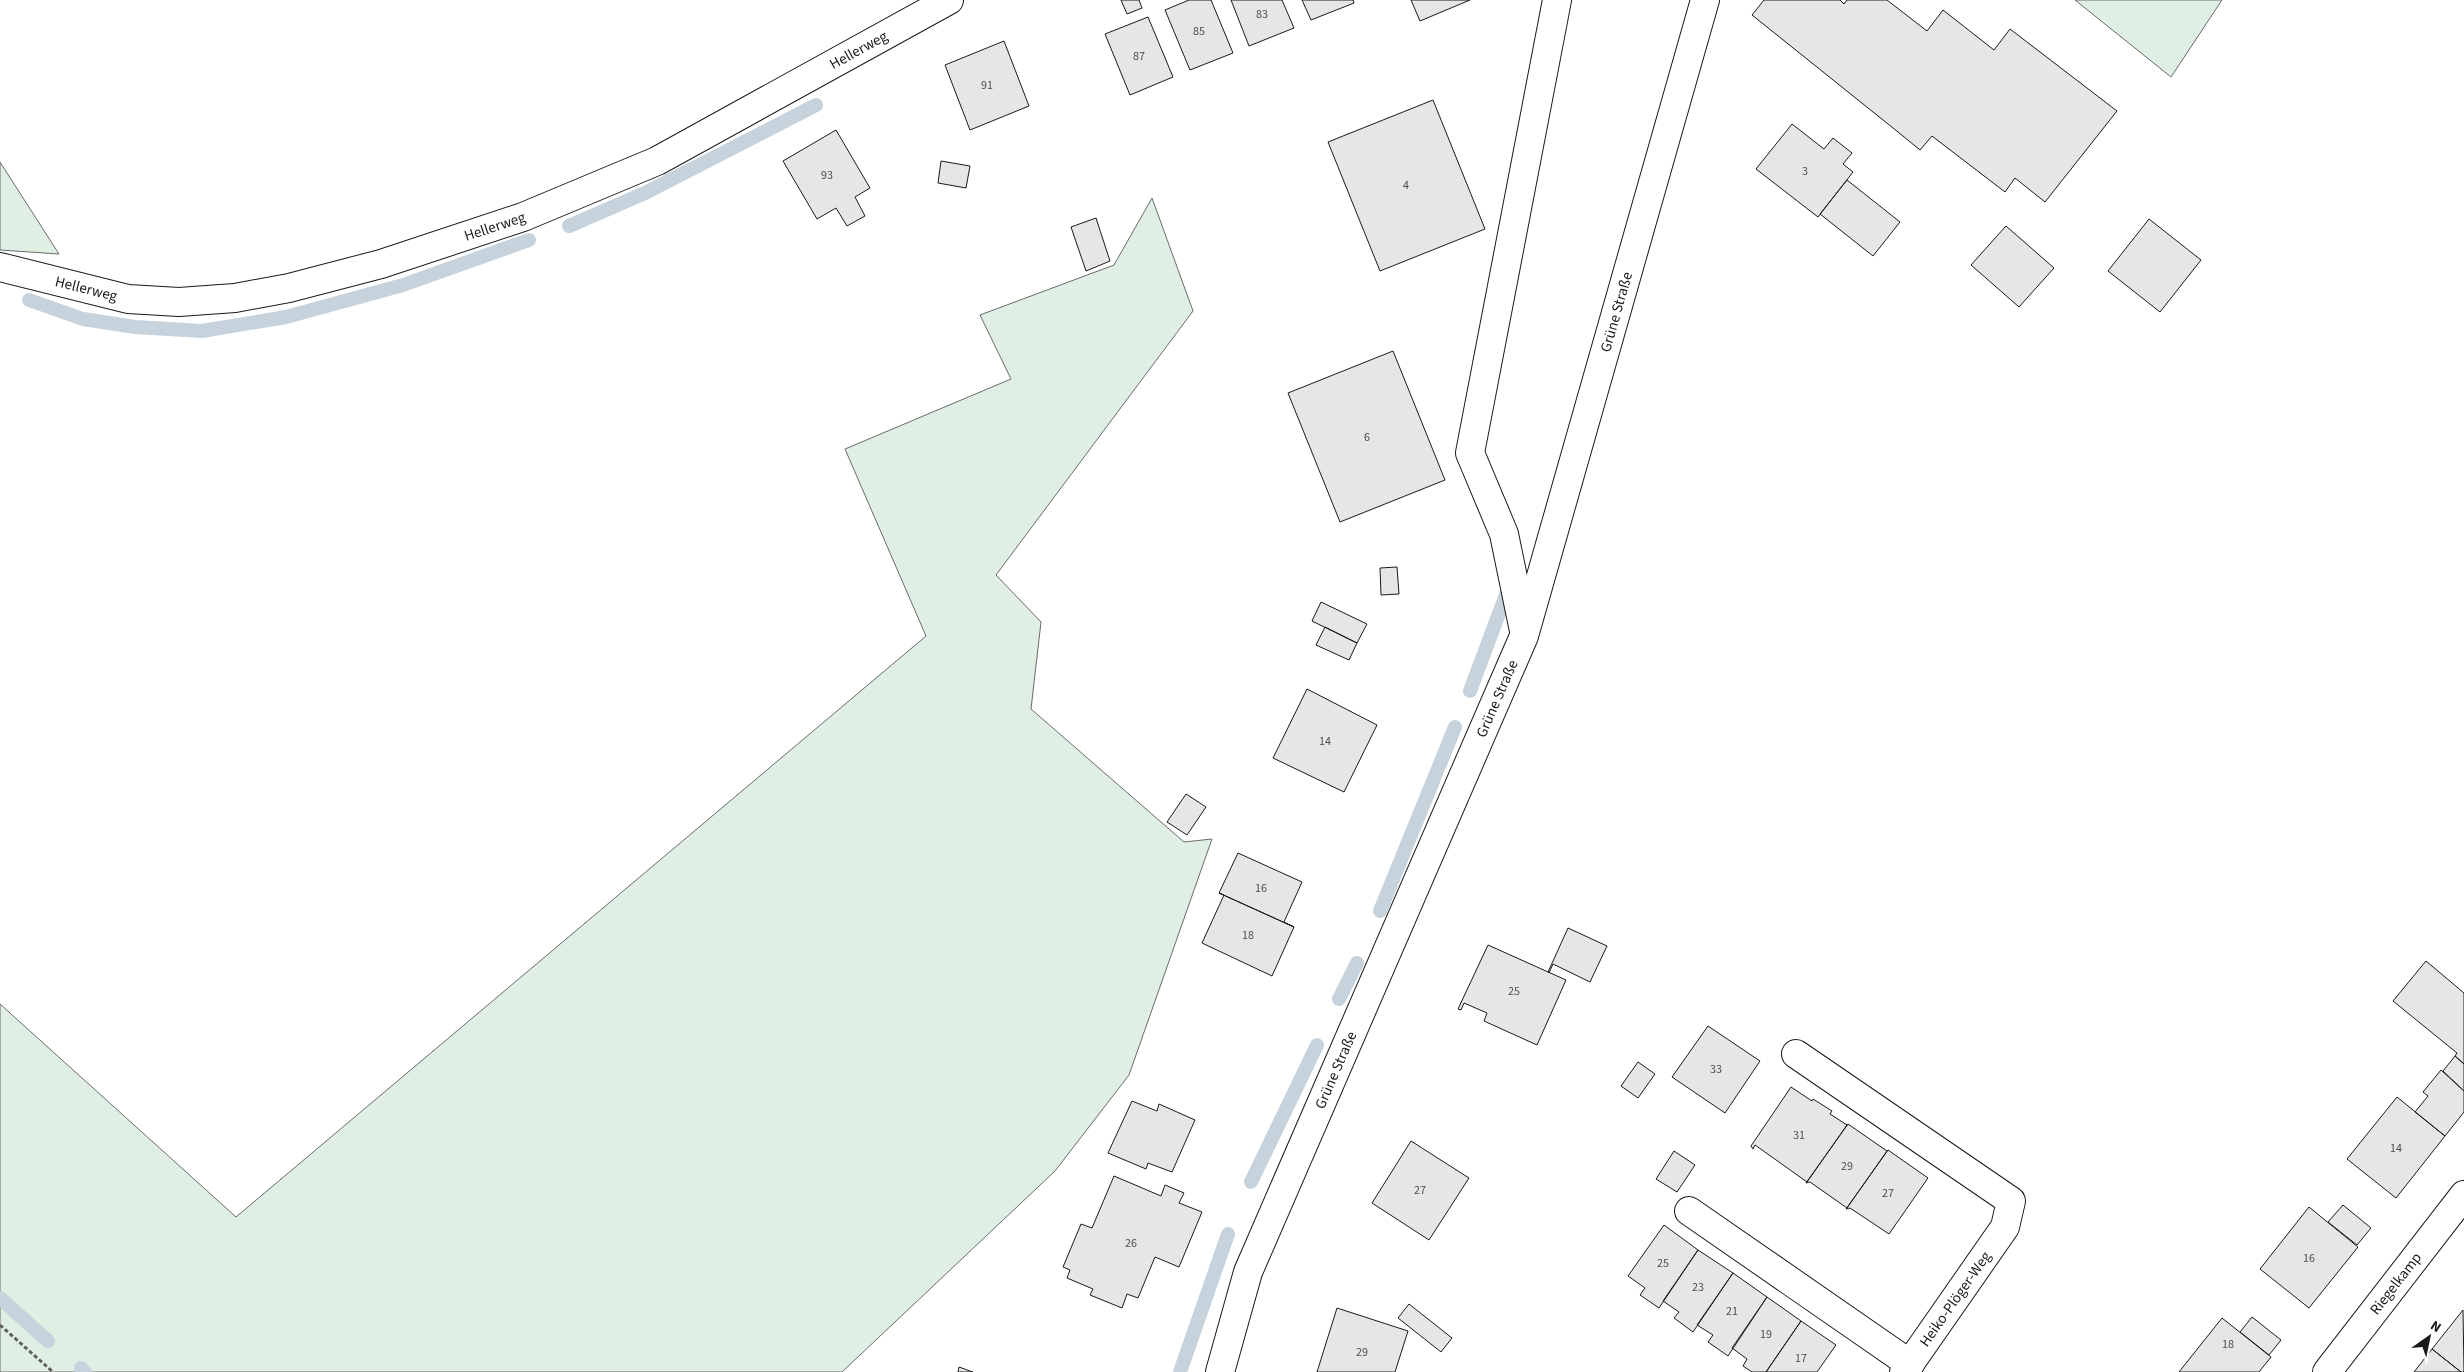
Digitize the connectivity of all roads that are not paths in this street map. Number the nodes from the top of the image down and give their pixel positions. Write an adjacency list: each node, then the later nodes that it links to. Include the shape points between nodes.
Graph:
1 (948, 0): 4 (street, Hellerweg, via 657,161 523,217 381,264 289,288 235,298 179,302 128,299)
2 (1556, 0): 5 (street, via 1470,453 1504,534)
3 (1705, 0): 5 (street, Grüne Straße)
4 (0, 267)
5 (1524, 636): 10 (street, Grüne Straße, via 1248,1272)
6 (1796, 1054): 9 (street, Heiko-Plöger-Weg, via 2011,1201 2005,1227)
7 (2464, 1195): 11 (street, Riegelkamp)
8 (1689, 1211): 9 (street)
9 (1907, 1368)
10 (1220, 1372)
11 (2326, 1372)

